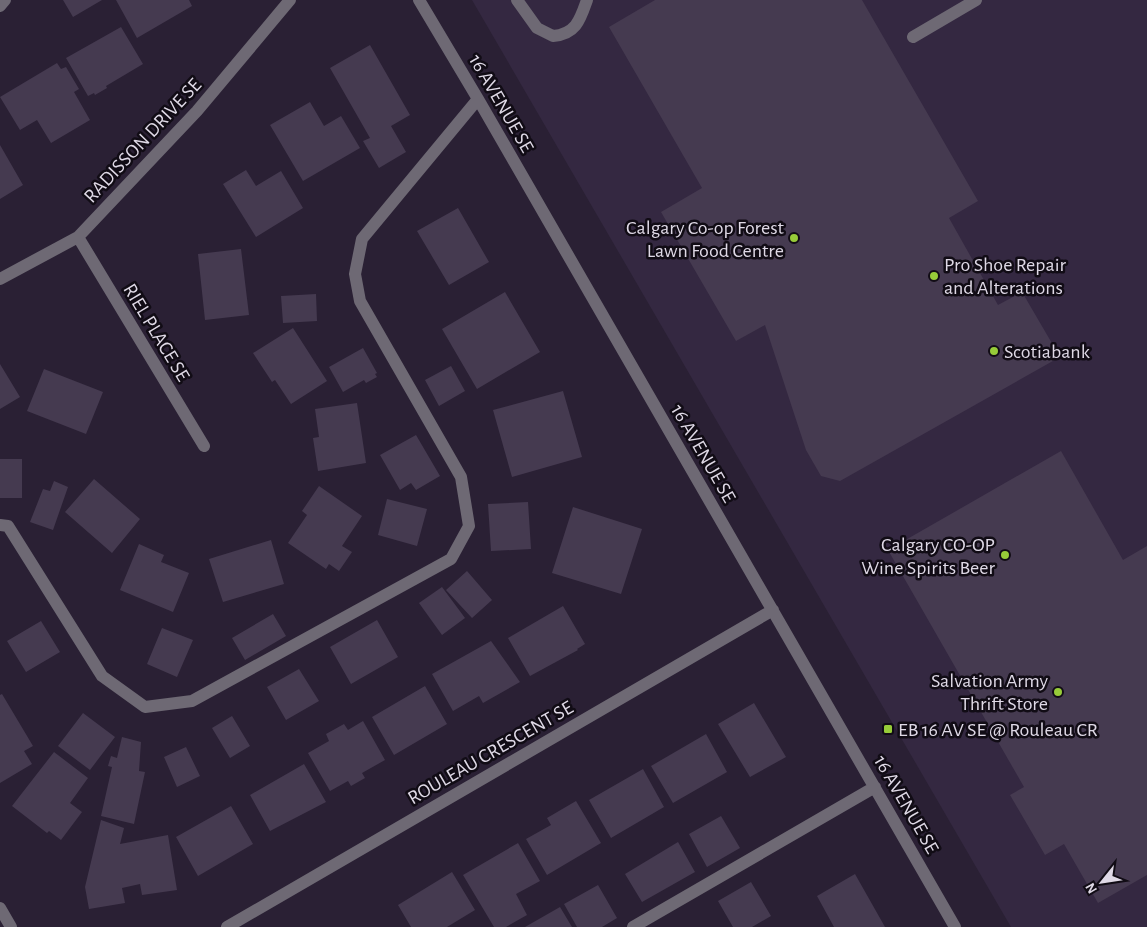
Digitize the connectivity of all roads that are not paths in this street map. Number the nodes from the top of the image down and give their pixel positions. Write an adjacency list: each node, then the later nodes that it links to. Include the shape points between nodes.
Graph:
1 (5, 0): 7 (street)
2 (290, 0): 10 (street, RADISSON DRIVE SE, via 197,111)
3 (419, 0): 9 (street, 16 AVENUE SE)
4 (587, 0): 6 (street, via 576,27 570,32 552,36 537,28)
5 (976, 0): 8 (street)
6 (518, 1)
7 (0, 6)
8 (913, 37)
9 (478, 99): 13 (street, via 362,239 355,274 360,301 461,477 469,526 451,559 192,701 145,707 102,676 8,526); 14 (street, 16 AVENUE SE)
10 (78, 236): 11 (street, RADISSON DRIVE SE); 12 (street, RIEL PLACE SE)
11 (0, 279)
12 (204, 446)
13 (0, 526)
14 (773, 610): 15 (street, 16 AVENUE SE); 18 (street, ROULEAU CRESCENT SE)
15 (875, 787): 19 (street); 20 (street, 16 AVENUE SE)
16 (0, 908): 17 (street)
17 (11, 927)
18 (227, 927)
19 (633, 927)
20 (955, 927)

